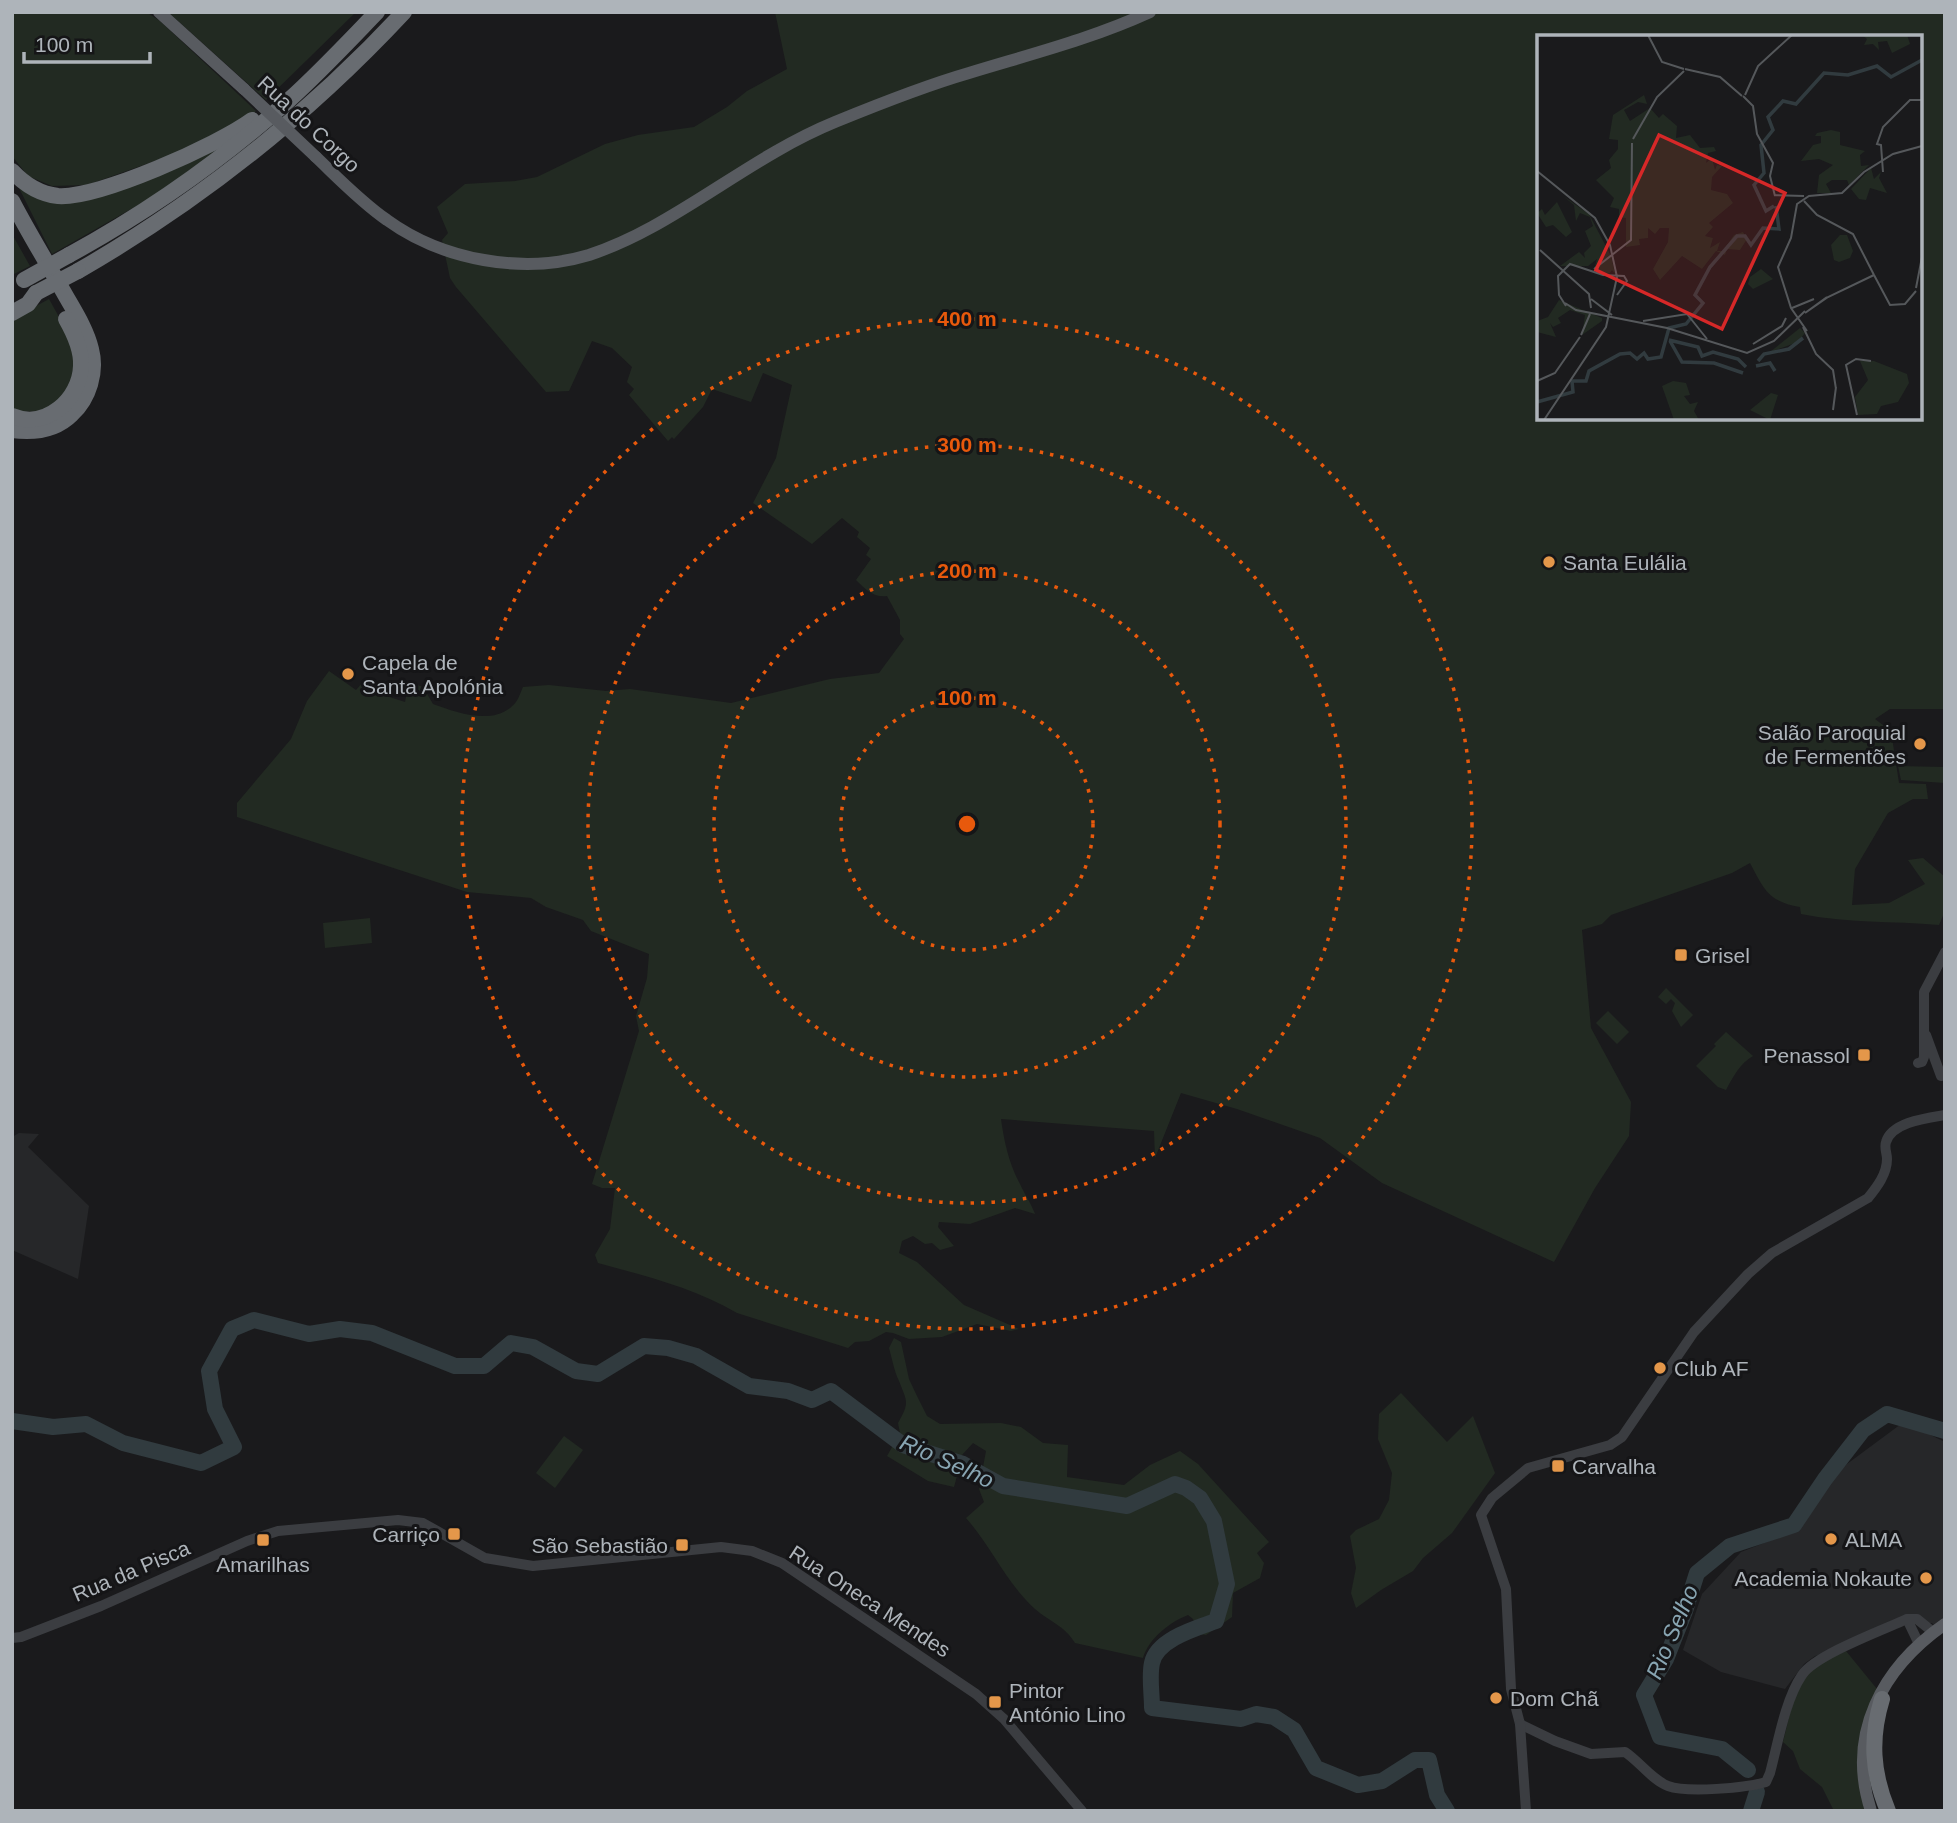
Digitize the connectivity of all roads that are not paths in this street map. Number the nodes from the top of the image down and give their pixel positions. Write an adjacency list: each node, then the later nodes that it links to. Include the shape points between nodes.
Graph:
1 (159, 12): 4 (main road, Rua do Corgo, bridge, via 386,220 442,249 507,263 587,255 652,227 815,130 898,96 1059,48)
2 (377, 12): 5 (highway)
3 (404, 12): 10 (highway, bridge, via 324,92 245,160 168,216)
4 (1150, 12)
5 (315, 73): 6 (highway, via 230,135 101,188 74,195 45,194); 9 (highway, bridge, via 274,114 203,170 125,223)
6 (12, 171)
7 (12, 201): 14 (highway, via 81,324 93,363 84,399 69,417 47,429)
8 (12, 222): 13 (highway, via 69,324 81,363 76,388 60,408 41,418)
9 (18, 283)
10 (36, 293): 11 (highway); 12 (highway)
11 (12, 304)
12 (12, 313)
13 (12, 416)
14 (12, 430)
15 (1945, 952): 16 (street, via 1924,992)
16 (1923, 1026): 17 (street); 17 (street, via 1924,1057 1918,1063 1929,1064)
17 (1943, 1079)
18 (1945, 1115): 27 (street, via 1912,1122 1889,1136 1884,1144 1884,1173 1868,1198 1772,1253 1748,1274 1694,1332 1622,1437 1610,1445 1528,1468 1492,1498 1481,1514 1506,1589 1510,1682)
19 (423, 1523): 23 (street, Rua da Pisca, via 398,1520 263,1535 101,1606); 28 (street, Rua Oneca Mendes, via 485,1558 533,1566 721,1547 752,1551 782,1563 976,1695 1004,1719)
20 (1907, 1619): 22 (street, via 1917,1619); 24 (street); 27 (street, via 1840,1649 1802,1673 1770,1773 1766,1782 1752,1786 1668,1786 1625,1752 1591,1754)
21 (1945, 1624): 22 (main road)
22 (1933, 1632): 24 (main road)
23 (12, 1638)
24 (1919, 1644): 25 (main road)
25 (1890, 1680): 26 (main road); 30 (main road, via 1867,1721 1864,1743)
26 (1882, 1699): 31 (main road, via 1872,1724 1869,1753); 32 (highway, via 1873,1754)
27 (1520, 1724): 29 (street)
28 (1082, 1811)
29 (1526, 1811)
30 (1871, 1811)
31 (1881, 1811)
32 (1888, 1811)

